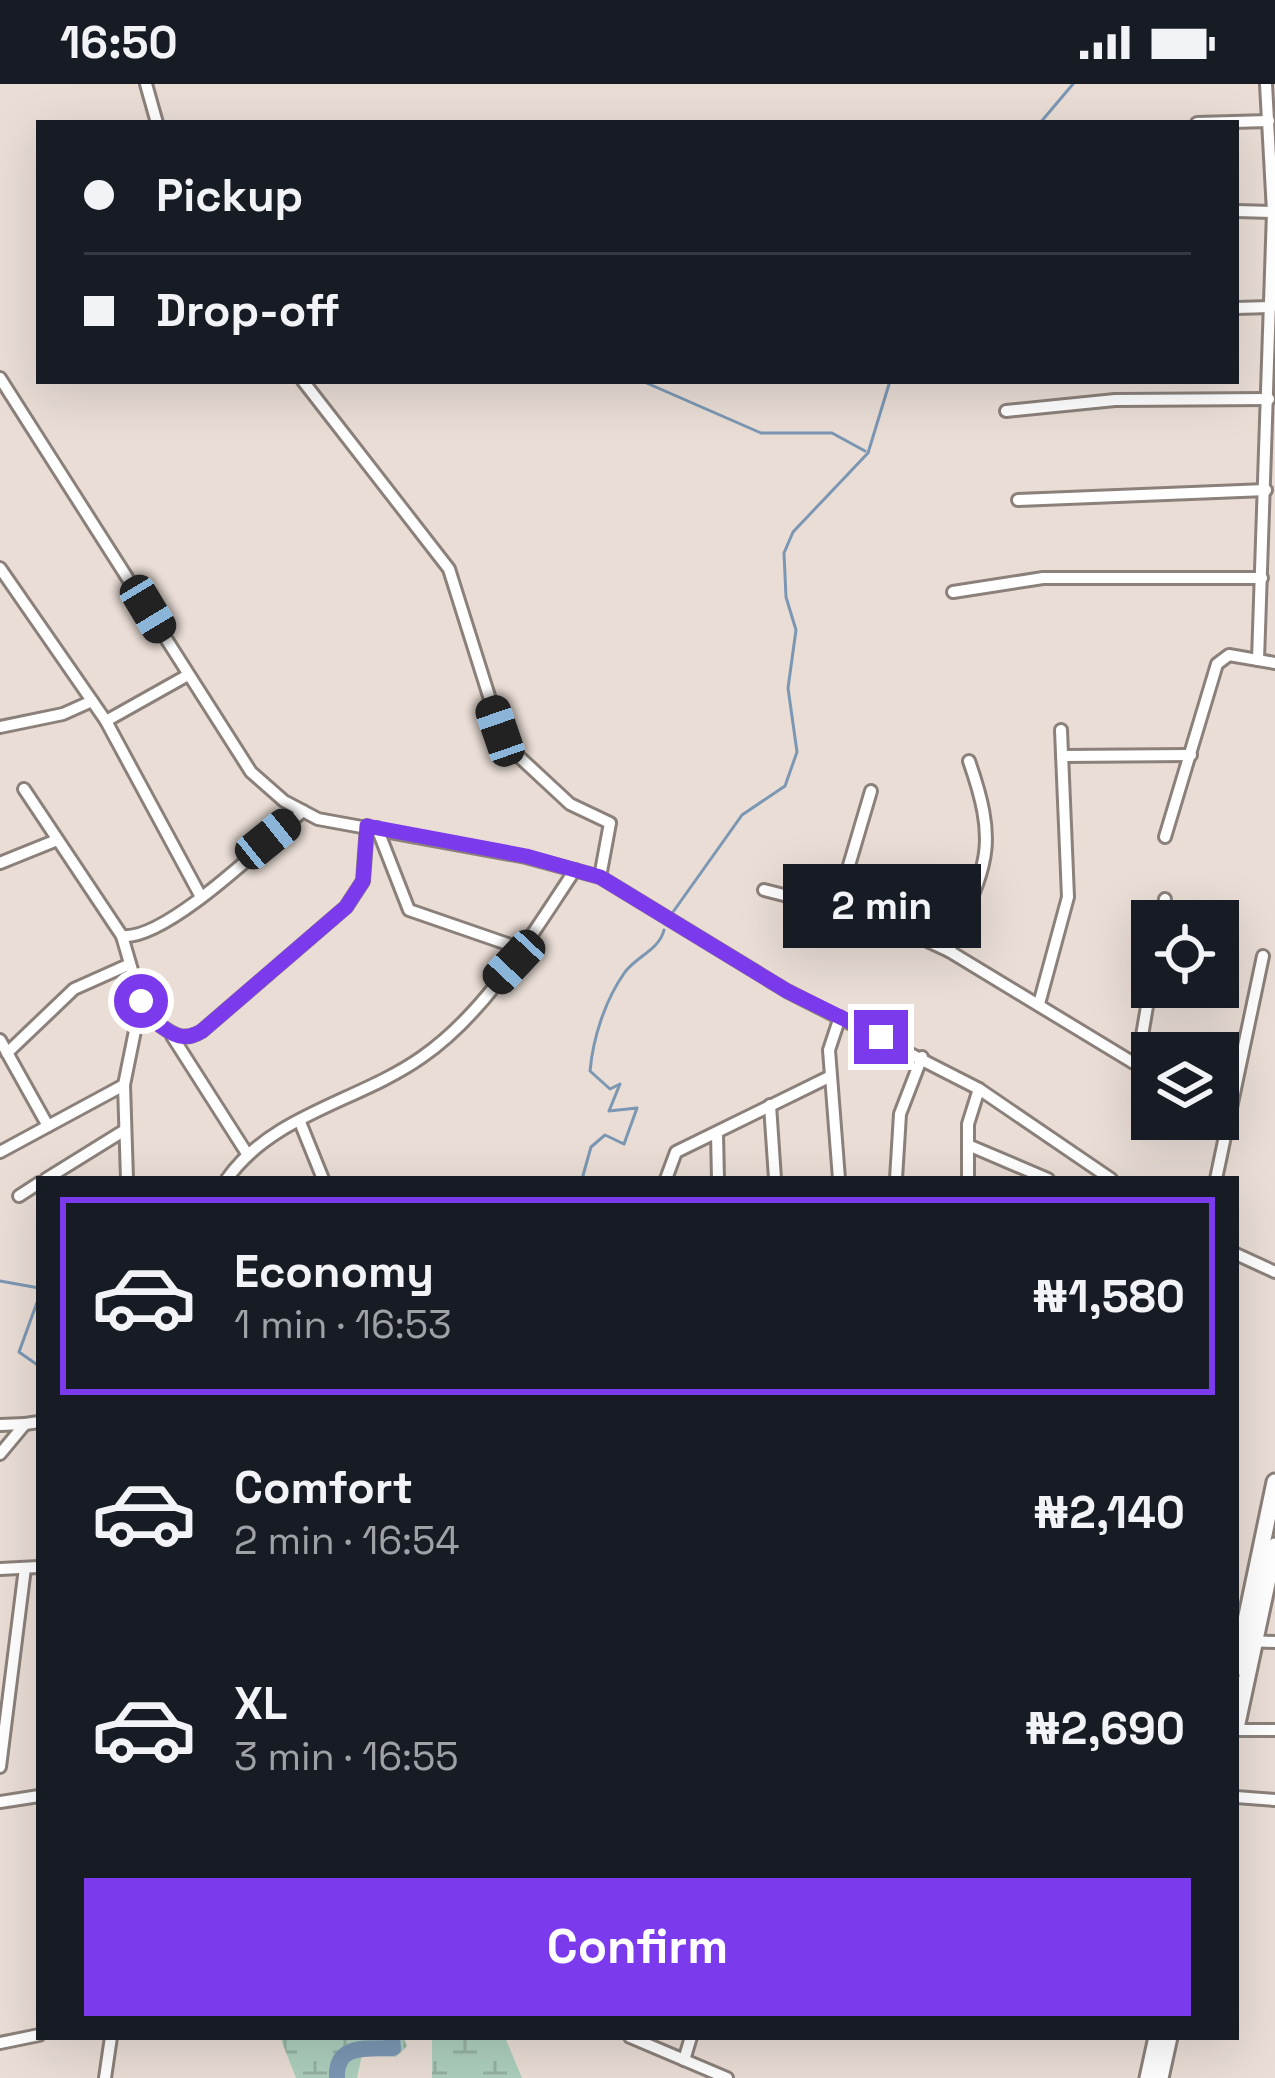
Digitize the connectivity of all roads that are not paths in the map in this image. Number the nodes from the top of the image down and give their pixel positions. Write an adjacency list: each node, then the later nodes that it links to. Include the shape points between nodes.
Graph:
1 (146, 84): 3 (street)
2 (1270, 89): 4 (street)
3 (156, 120)
4 (1269, 121): 5 (street); 6 (street)
5 (1239, 122)
6 (1273, 182): 8 (street)
7 (1239, 211): 8 (street)
8 (1273, 212): 9 (street)
9 (1271, 307): 10 (street); 13 (street)
10 (1239, 308)
11 (0, 378): 14 (street)
12 (305, 384): 41 (street, via 449,569 500,731 514,752 569,804 610,823)
13 (1269, 399): 15 (street, via 1115,400); 17 (street)
14 (15, 404): 16 (street); 25 (street)
15 (1006, 411)
16 (0, 413)
17 (1272, 425): 18 (street)
18 (1266, 490): 19 (street); 21 (street)
19 (1018, 500)
20 (0, 568): 26 (street)
21 (1262, 578): 22 (street, via 1043,578); 23 (street)
22 (953, 592)
23 (1258, 660): 24 (street); 31 (street, via 1229,656 1217,664)
24 (1275, 663)
25 (188, 675): 27 (street); 35 (street, via 251,772)
26 (92, 701): 27 (street); 28 (street)
27 (106, 722): 43 (street)
28 (0, 727)
29 (1061, 730): 30 (street)
30 (1062, 755): 31 (street); 50 (street, via 1068,897)
31 (1191, 755): 37 (street)
32 (969, 761): 47 (street, via 989,848)
33 (24, 789): 38 (street)
34 (871, 790): 44 (street)
35 (303, 811): 36 (street); 43 (street)
36 (372, 827): 40 (street); 46 (street, via 409,910); 53 (street, via 363,881 346,907 202,1031)
37 (1165, 837)
38 (57, 840): 39 (street); 45 (street)
39 (0, 863)
40 (575, 870): 41 (street); 46 (street)
41 (600, 877): 52 (street)
42 (764, 890): 44 (street)
43 (200, 895): 45 (street, via 151,929)
44 (837, 906): 47 (street)
45 (122, 936): 49 (street)
46 (522, 950): 63 (street, via 423,1057)
47 (949, 951): 50 (street)
48 (1263, 956): 59 (street)
49 (130, 964): 51 (street); 55 (street, via 74,989)
50 (1039, 1004): 57 (street)
51 (142, 1014): 53 (street); 60 (street)
52 (840, 1017): 56 (street); 58 (street)
53 (172, 1036): 70 (street)
54 (0, 1040): 55 (street)
55 (7, 1053): 64 (street)
56 (922, 1057): 61 (street); 79 (street, via 900,1114)
57 (1131, 1061)
58 (830, 1077): 62 (street); 78 (street)
59 (1239, 1078)
60 (124, 1085): 64 (street); 65 (street)
61 (979, 1089): 68 (street); 82 (street)
62 (770, 1105): 66 (street); 77 (street)
63 (300, 1122): 70 (street); 74 (street)
64 (48, 1126): 69 (street)
65 (125, 1130): 71 (street); 72 (street)
66 (717, 1134): 75 (street, via 676,1152); 76 (street)
67 (1225, 1140): 83 (street)
68 (968, 1145): 80 (street); 81 (street)
69 (2, 1147)
70 (246, 1152): 73 (street)
71 (51, 1176)
72 (128, 1176)
73 (229, 1176)
74 (322, 1176)
75 (667, 1176)
76 (718, 1176)
77 (775, 1176)
78 (839, 1176)
79 (896, 1176)
80 (968, 1176)
81 (1041, 1176)
82 (1107, 1176)
83 (1217, 1176)
84 (36, 1185): 85 (street)
85 (19, 1196)
86 (1239, 1255): 87 (street)
87 (1275, 1272)
88 (36, 1422): 89 (street)
89 (25, 1424): 90 (street); 91 (street)
90 (0, 1425)
91 (0, 1454)
92 (1275, 1483): 97 (highway)
93 (1275, 1546): 98 (highway)
94 (36, 1567): 95 (street)
95 (25, 1568): 96 (street); 104 (street)
96 (0, 1569)
97 (1244, 1593): 98 (highway)
98 (1248, 1641): 99 (street); 100 (highway); 101 (highway)
99 (1275, 1642)
100 (1239, 1661)
101 (1239, 1707)
102 (1239, 1729): 103 (street)
103 (1275, 1730)
104 (0, 1767)
105 (36, 1796): 108 (street)
106 (1239, 1797): 107 (street)
107 (1275, 1800)
108 (0, 1802)
109 (36, 2036): 115 (street)
110 (111, 2040): 117 (street)
111 (637, 2040): 116 (street)
112 (690, 2040): 116 (street)
113 (1156, 2040): 119 (highway)
114 (1168, 2040): 120 (highway)
115 (0, 2043)
116 (684, 2060): 118 (street)
117 (105, 2078)
118 (727, 2078)
119 (1148, 2078)
120 (1160, 2078)

